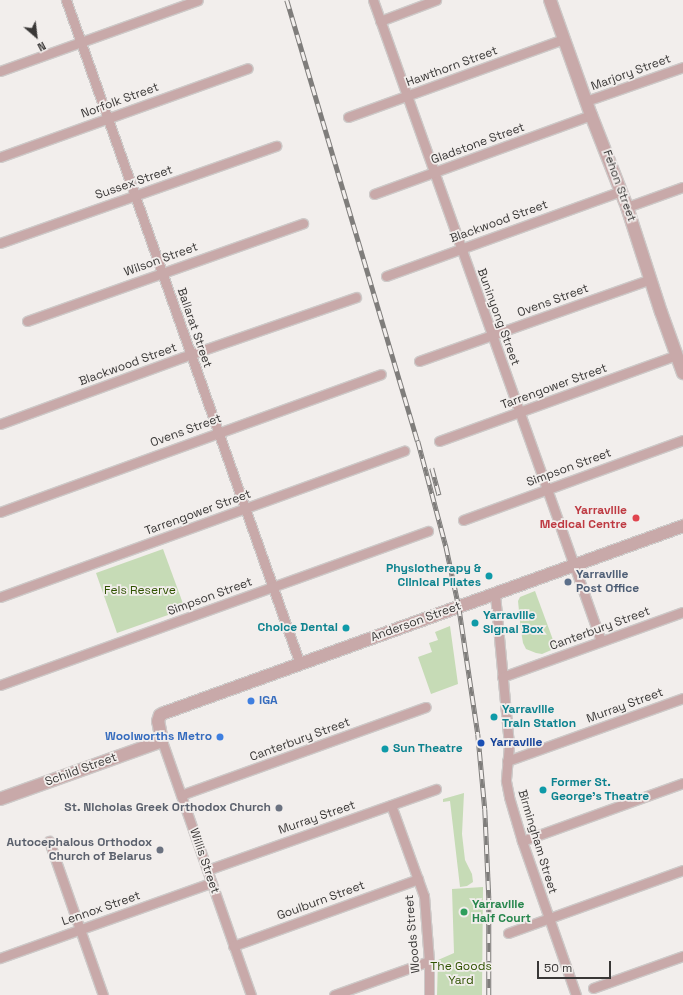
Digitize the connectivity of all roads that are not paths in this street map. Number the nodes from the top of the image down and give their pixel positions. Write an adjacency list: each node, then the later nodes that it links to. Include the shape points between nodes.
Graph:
1 (66, 0): 8 (street, Ballarat Street)
2 (198, 0): 8 (street)
3 (373, 0): 6 (street, Buninyong Street)
4 (436, 0): 6 (street)
5 (550, 0): 7 (street, Fehon Street)
6 (380, 21): 12 (street, Buninyong Street)
7 (564, 39): 12 (street, Hawthorn Street); 13 (street, Fehon Street)
8 (80, 42): 11 (street); 16 (street, Ballarat Street)
9 (683, 67): 13 (street, Marjory Street)
10 (248, 68): 16 (street, Norfolk Street)
11 (0, 72)
12 (406, 96): 15 (street, Hawthorn Street); 19 (street, Buninyong Street)
13 (586, 101): 14 (street, Fehon Street)
14 (592, 115): 19 (street, Gladstone Street); 21 (street, Fehon Street)
15 (348, 117)
16 (107, 118): 18 (street, Norfolk Street); 23 (street, Ballarat Street)
17 (276, 146): 23 (street, Sussex Street)
18 (0, 157)
19 (434, 173): 22 (street, Gladstone Street); 27 (street, Buninyong Street)
20 (683, 187): 24 (street)
21 (622, 191): 24 (street, Fehon Street); 27 (street, Blackwood Street)
22 (374, 194)
23 (134, 195): 26 (street, Sussex Street); 28 (street, Ballarat Street)
24 (627, 207): 30 (street, Fehon Street)
25 (303, 223): 28 (street, Wilson Street)
26 (0, 243)
27 (461, 249): 29 (street, Blackwood Street); 33 (street, Buninyong Street)
28 (162, 272): 32 (street, Wilson Street); 34 (street, Ballarat Street)
29 (386, 276)
30 (651, 279): 33 (street, Ovens Street); 35 (street, Fehon Street)
31 (356, 297): 34 (street, Blackwood Street)
32 (26, 320)
33 (492, 335): 36 (street, Ovens Street); 39 (street, Buninyong Street)
34 (191, 355): 40 (street, Blackwood Street); 41 (street, Ballarat Street)
35 (677, 355): 37 (street, Fehon Street); 39 (street, Tarrengower Street)
36 (419, 361)
37 (683, 373)
38 (381, 374): 41 (street, Ovens Street)
39 (519, 413): 43 (street, Tarrengower Street); 45 (street, Buninyong Street)
40 (0, 424)
41 (218, 432): 46 (street, Ballarat Street); 47 (street, Ovens Street)
42 (683, 440): 45 (street, Simpson Street)
43 (439, 441)
44 (404, 451): 46 (street, Tarrengower Street)
45 (546, 489): 48 (street, Simpson Street); 51 (street, Buninyong Street)
46 (245, 509): 52 (street, Ballarat Street); 54 (street, Tarrengower Street)
47 (0, 512)
48 (464, 520)
49 (683, 526): 51 (street, Anderson Street)
50 (428, 531): 52 (street, Simpson Street)
51 (574, 566): 53 (street, Anderson Street); 56 (street, Buninyong Street)
52 (273, 587): 57 (street, Ballarat Street); 59 (street, Simpson Street)
53 (495, 594): 57 (street, Anderson Street); 58 (street, Birmingham Street)
54 (0, 597)
55 (683, 612): 56 (street, Canterbury Street)
56 (601, 641): 58 (street, Canterbury Street)
57 (300, 664): 62 (street, Anderson Street, via 164,713 158,718)
58 (502, 677): 64 (street, Birmingham Street, via 509,745)
59 (0, 685)
60 (683, 698): 64 (street, Murray Street)
61 (426, 707): 67 (street, Canterbury Street)
62 (158, 726): 63 (street, Willis Street)
63 (162, 741): 67 (street, Willis Street); 68 (street, Schild Street)
64 (507, 761): 70 (street, Birmingham Street, via 506,781 509,797)
65 (683, 783): 70 (street)
66 (436, 789): 69 (street, Murray Street)
67 (181, 795): 72 (street, Willis Street)
68 (0, 799)
69 (391, 805): 72 (street, Murray Street); 74 (street, Woods Street)
70 (522, 840): 76 (street, Birmingham Street)
71 (49, 841): 77 (street)
72 (207, 870): 75 (street, Willis Street)
73 (683, 870): 76 (street)
74 (418, 879): 79 (street, Goulburn Street); 82 (street, Woods Street, via 424,896)
75 (211, 883): 77 (street, Lennox Street); 79 (street, Willis Street)
76 (549, 918): 78 (street); 88 (street, Birmingham Street)
77 (80, 929): 81 (street, Lennox Street); 84 (street)
78 (508, 933)
79 (233, 946): 85 (street, Willis Street)
80 (683, 956): 83 (street)
81 (0, 958)
82 (429, 961): 86 (street); 87 (street, Woods Street)
83 (593, 988)
84 (102, 995)
85 (251, 995)
86 (334, 995)
87 (429, 995)
88 (576, 995)

